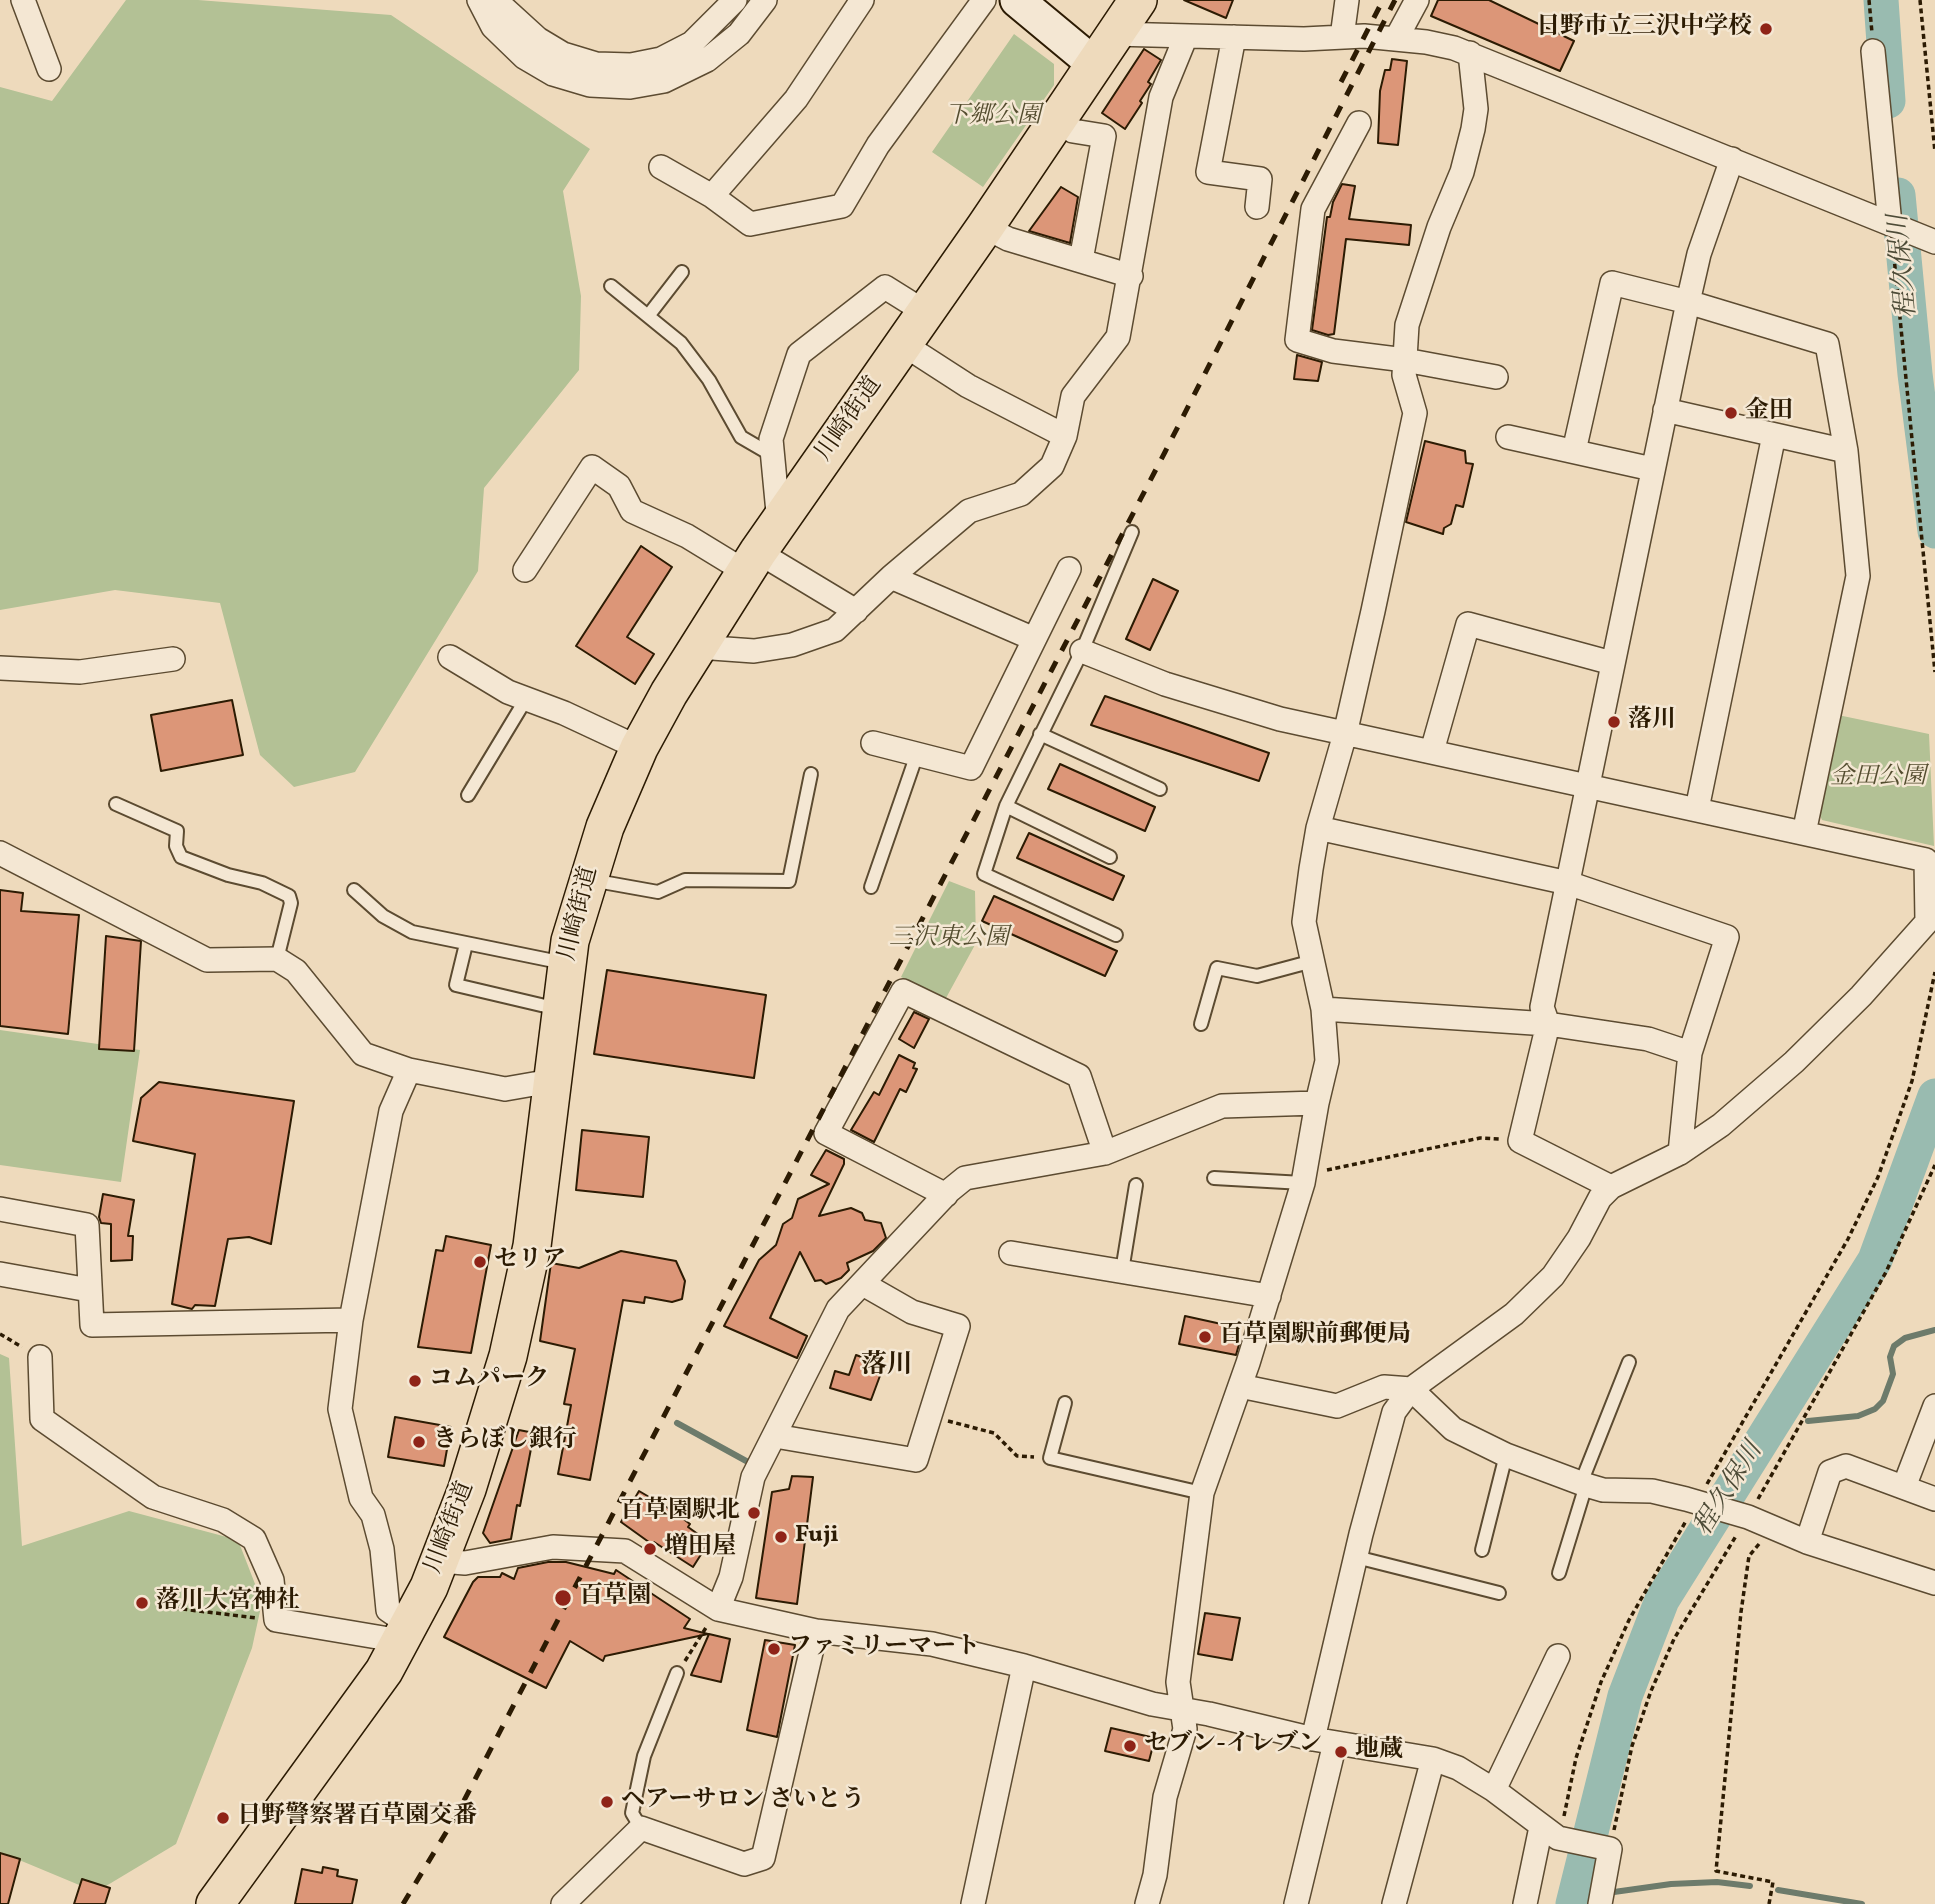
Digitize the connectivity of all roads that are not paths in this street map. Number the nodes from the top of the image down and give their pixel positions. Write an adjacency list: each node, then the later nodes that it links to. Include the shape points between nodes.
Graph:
1 (23, 0): 19 (street)
2 (480, 0): 3 (street, via 505,9 563,54 596,64 631,65 661,59 692,43); 4 (street, via 493,27 553,74 590,85 630,87 664,81 707,60 739,34)
3 (734, 0)
4 (765, 0)
5 (862, 0): 24 (street, via 796,99)
6 (984, 0): 24 (street, via 878,145 842,205 750,224)
7 (1017, 0): 18 (street)
8 (1138, 0): 11 (main road, 川崎街道)
9 (1347, 0): 14 (street)
10 (1416, 0): 15 (street)
11 (1114, 34): 12 (street); 18 (main road, 川崎街道)
12 (1186, 36): 13 (street); 31 (street, via 1161,97)
13 (1234, 37): 14 (street); 25 (street, via 1208,172 1260,179)
14 (1342, 37): 15 (street)
15 (1396, 39): 17 (street)
16 (1873, 51): 26 (street)
17 (1470, 53): 22 (street); 37 (street, via 1476,109 1468,152 1407,325)
18 (1094, 64): 20 (main road, 川崎街道)
19 (49, 69)
20 (1057, 119): 27 (main road, 川崎街道); 29 (street, via 1073,131 1104,136)
21 (1359, 123): 37 (street, via 1313,209 1297,340 1334,351)
22 (1732, 159): 26 (street); 33 (street, via 1699,254)
23 (661, 167): 24 (street)
24 (712, 196)
25 (1257, 207)
26 (1893, 225): 28 (street)
27 (985, 228): 29 (street); 34 (main road, 川崎街道)
28 (1935, 242)
29 (1081, 260): 31 (street)
30 (682, 272): 35 (lane)
31 (1131, 275): 41 (street, via 1118,337 1073,396)
32 (611, 286): 35 (lane)
33 (1688, 302): 39 (street); 43 (street, via 1612,284); 44 (street, via 1827,344)
34 (925, 312): 36 (main road, 川崎街道); 45 (street, via 885,287 799,354 771,439)
35 (648, 316): 45 (lane, via 688,352 741,437)
36 (903, 344): 41 (street, via 968,386); 48 (main road, 川崎街道)
37 (1405, 360): 38 (street); 62 (street, via 1404,375 1415,413)
38 (1496, 377)
39 (1665, 410): 40 (street); 46 (street)
40 (1774, 435): 44 (street); 73 (street)
41 (1065, 436): 51 (street, via 1052,466 1021,494 969,510)
42 (1508, 437): 43 (street)
43 (1574, 451): 46 (street)
44 (1846, 451): 75 (street, via 1858,576)
45 (772, 455): 48 (street)
46 (1652, 469): 58 (street)
47 (1132, 532): 55 (lane)
48 (761, 549): 50 (street, via 687,536 632,511 619,486 592,467); 52 (street); 54 (main road, 川崎街道)
49 (1069, 569): 53 (street)
50 (525, 570)
51 (891, 577): 52 (street); 53 (street)
52 (856, 611): 54 (street, via 835,630 792,645 754,652)
53 (1034, 639): 66 (street, via 971,768)
54 (698, 647): 64 (main road, 川崎街道)
55 (1082, 651): 61 (lane); 62 (street, via 1166,684)
56 (450, 657): 60 (street)
57 (173, 659): 59 (street, via 80,672)
58 (1612, 663): 65 (street, via 1468,624); 68 (street)
59 (0, 668)
60 (526, 699): 64 (street); 70 (lane)
61 (1040, 734): 69 (lane); 72 (lane)
62 (1345, 734): 65 (street); 74 (street)
63 (873, 743): 66 (street)
64 (639, 748): 78 (main road, 川崎街道)
65 (1432, 751): 68 (street)
66 (917, 754): 80 (lane)
67 (811, 774): 78 (lane, via 789,881 685,880 659,892)
68 (1586, 786): 73 (street); 79 (street)
69 (1160, 789)
70 (468, 795)
71 (116, 804): 85 (lane, via 177,831 181,857 289,896)
72 (1006, 806): 77 (lane); 83 (lane, via 984,874)
73 (1697, 809): 75 (street)
74 (1318, 828): 79 (street); 86 (street, via 1304,922)
75 (1804, 833): 82 (street, via 1926,860)
76 (0, 853): 85 (street, via 207,960)
77 (1110, 856)
78 (587, 880): 87 (main road, 川崎街道)
79 (1568, 883): 91 (street, via 1542,1007); 92 (street, via 1727,937)
80 (871, 887)
81 (354, 890): 84 (lane, via 398,927)
82 (1931, 917): 97 (street, via 1802,1055 1721,1125)
83 (1115, 935)
84 (466, 944): 87 (lane); 89 (lane, via 456,985)
85 (277, 959): 93 (street, via 296,971 363,1054)
86 (1313, 961): 88 (street); 90 (lane, via 1257,976 1217,968)
87 (566, 964): 89 (main road, 川崎街道)
88 (1323, 1009): 91 (street); 95 (street, via 1327,1062)
89 (560, 1010): 94 (main road, 川崎街道)
90 (1201, 1024)
91 (1548, 1024): 92 (street, via 1648,1040); 101 (street, via 1520,1141)
92 (1690, 1053): 97 (street)
93 (409, 1070): 94 (street, via 505,1089); 110 (street, via 391,1111)
94 (551, 1082): 126 (main road, 川崎街道, via 532,1246 508,1356)
95 (1317, 1103): 96 (street, via 1222,1106); 99 (street)
96 (1105, 1153): 102 (street, via 965,1178); 102 (street, via 1079,1076 903,990 826,1133)
97 (1679, 1153): 101 (street)
98 (1214, 1178): 99 (lane)
99 (1304, 1179): 109 (street)
100 (1136, 1185): 105 (lane)
101 (1611, 1187): 114 (street, via 1553,1276 1514,1314)
102 (946, 1195): 107 (street)
103 (0, 1209): 108 (street, via 87,1225)
104 (1011, 1253): 105 (street)
105 (1122, 1271): 109 (street)
106 (0, 1274): 108 (street)
107 (863, 1284): 117 (street, via 838,1309); 117 (street, via 912,1312 958,1326 916,1460)
108 (89, 1290): 110 (street, via 92,1325)
109 (1269, 1296): 113 (street)
110 (351, 1320): 132 (street, via 340,1409 361,1498 373,1516 382,1549 388,1610)
111 (40, 1357): 132 (street, via 42,1419 153,1497 223,1520 254,1539 272,1580 276,1620)
112 (1629, 1362): 119 (lane)
113 (1240, 1386): 114 (street, via 1337,1406 1384,1387); 121 (street)
114 (1411, 1389): 118 (street, via 1453,1429); 125 (street, via 1394,1412)
115 (1065, 1403): 121 (lane, via 1050,1458)
116 (1934, 1411): 120 (street)
117 (775, 1436): 130 (street, via 753,1476 731,1577)
118 (1506, 1454): 119 (street); 124 (lane)
119 (1583, 1484): 123 (street, via 1603,1490 1652,1491 1746,1516); 127 (lane)
120 (1904, 1487): 122 (street); 123 (street, via 1846,1466 1830,1472)
121 (1202, 1493): 136 (street, via 1178,1682)
122 (1935, 1499)
123 (1807, 1542): 128 (street)
124 (1482, 1550)
125 (1356, 1557): 129 (lane); 137 (street)
126 (440, 1561): 130 (street, via 465,1563 553,1546 625,1551); 132 (main road, 川崎街道)
127 (1559, 1573)
128 (1935, 1583)
129 (1499, 1593)
130 (710, 1617): 131 (street)
131 (816, 1631): 134 (street, via 932,1644); 140 (street, via 763,1858 744,1864)
132 (406, 1633): 142 (main road, 川崎街道, via 356,1711)
133 (1558, 1656): 139 (street)
134 (1024, 1667): 136 (street); 144 (street)
135 (677, 1673): 140 (lane, via 644,1756 632,1813)
136 (1181, 1709): 137 (street); 145 (street, via 1185,1729 1165,1797)
137 (1324, 1741): 138 (street); 146 (street)
138 (1433, 1759): 139 (street); 147 (street)
139 (1494, 1790): 141 (street)
140 (641, 1828): 143 (street)
141 (1550, 1832): 148 (street); 149 (street, via 1607,1848)
142 (215, 1904)
143 (563, 1904)
144 (973, 1904)
145 (1147, 1904)
146 (1296, 1904)
147 (1394, 1904)
148 (1525, 1904)
149 (1600, 1904)

